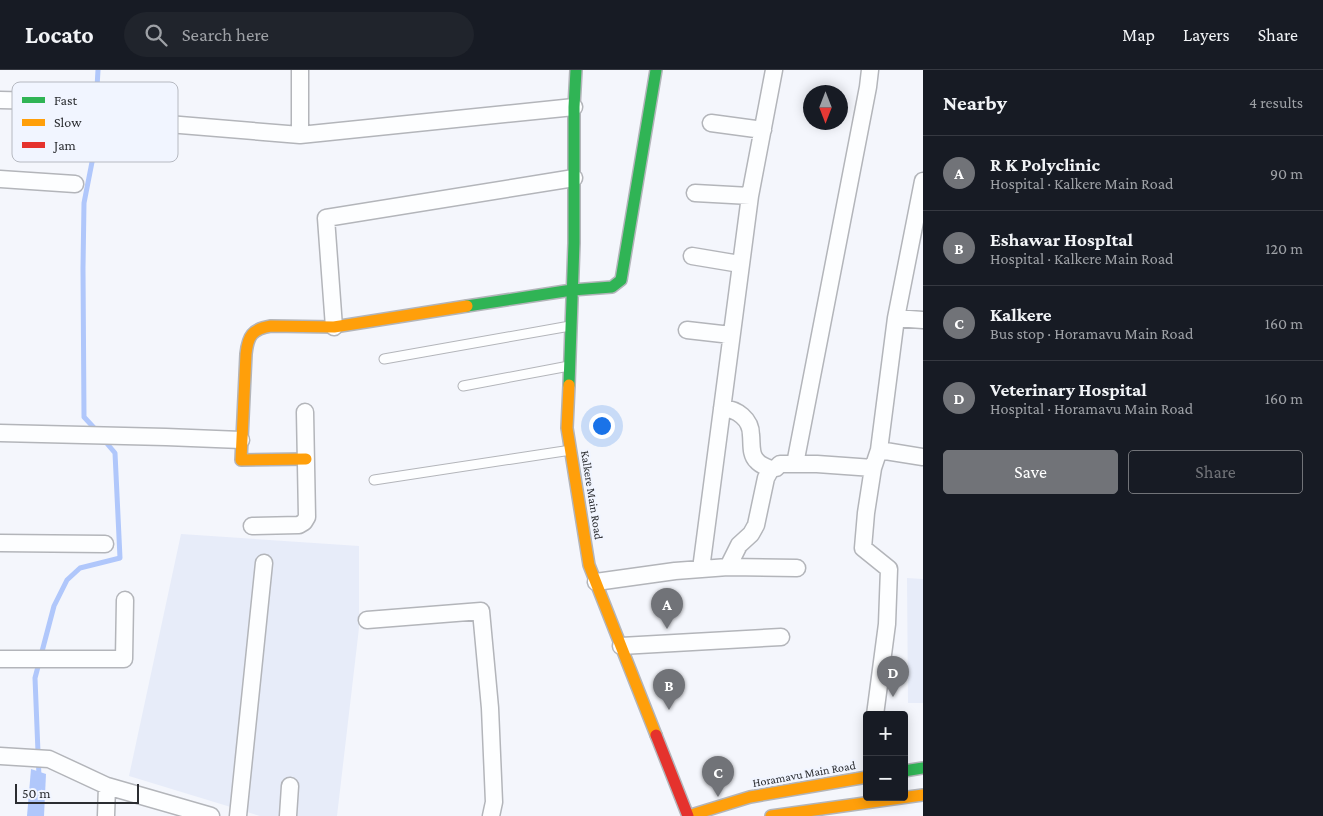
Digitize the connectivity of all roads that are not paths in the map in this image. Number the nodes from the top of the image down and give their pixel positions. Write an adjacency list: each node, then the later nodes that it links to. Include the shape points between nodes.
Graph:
1 (300, 70): 10 (street)
2 (576, 70): 6 (street, Kalkere Main Road)
3 (656, 70): 19 (street, via 621,280 612,287)
4 (774, 70): 9 (street)
5 (870, 70): 37 (street)
6 (574, 107): 10 (street); 11 (street, Kalkere Main Road)
7 (711, 123): 9 (street)
8 (178, 125): 10 (street)
9 (763, 130): 16 (street)
10 (300, 135)
11 (574, 178): 19 (street, Kalkere Main Road); 23 (street, via 326,218)
12 (0, 179): 14 (street)
13 (923, 181): 20 (street)
14 (75, 184)
15 (695, 193): 16 (street)
16 (750, 196): 18 (street)
17 (692, 256): 18 (street)
18 (740, 264): 25 (street)
19 (572, 290): 22 (street, Kalkere Main Road); 23 (street)
20 (896, 318): 21 (street); 34 (street)
21 (923, 320)
22 (570, 326): 26 (lane); 27 (street, Kalkere Main Road)
23 (334, 327): 32 (street, via 271,326 252,333 246,348)
24 (687, 330): 25 (street)
25 (731, 335): 29 (street)
26 (384, 359)
27 (570, 366): 28 (lane); 33 (street, Kalkere Main Road, via 567,428)
28 (463, 386)
29 (722, 408): 39 (street, via 740,413 747,421 756,461); 47 (street)
30 (305, 412): 36 (street)
31 (0, 433): 32 (street)
32 (241, 440): 36 (street, via 241,460)
33 (571, 450): 40 (lane); 48 (street, Kalkere Main Road, via 589,565)
34 (879, 450): 35 (street); 38 (street)
35 (923, 457)
36 (306, 460): 41 (street, via 307,517 304,522 299,525)
37 (795, 464): 38 (street); 39 (street, via 780,464)
38 (873, 468): 54 (street, via 863,548 889,570 887,624)
39 (771, 469): 45 (street, via 766,478 756,525 738,545)
40 (374, 480)
41 (252, 526)
42 (0, 543): 43 (street)
43 (105, 544)
44 (264, 563): 66 (street)
45 (728, 567): 46 (street); 47 (street)
46 (797, 568)
47 (701, 569): 48 (street)
48 (596, 582): 52 (street, Kalkere Main Road)
49 (125, 600): 53 (street, via 124,659)
50 (367, 620): 68 (street, via 482,611 494,802)
51 (781, 637): 52 (street)
52 (621, 646): 69 (street, Kalkere Main Road)
53 (0, 659)
54 (876, 711)
55 (0, 756): 59 (street, via 49,759)
56 (923, 768): 57 (street)
57 (908, 770)
58 (863, 778): 69 (street, Horamavu Main Road, via 750,797)
59 (108, 786): 64 (street); 65 (street)
60 (290, 786): 67 (street)
61 (923, 795): 62 (street)
62 (908, 796)
63 (863, 798): 70 (street)
64 (106, 816)
65 (211, 816)
66 (238, 816)
67 (288, 816)
68 (491, 816)
69 (688, 816)
70 (771, 816)

